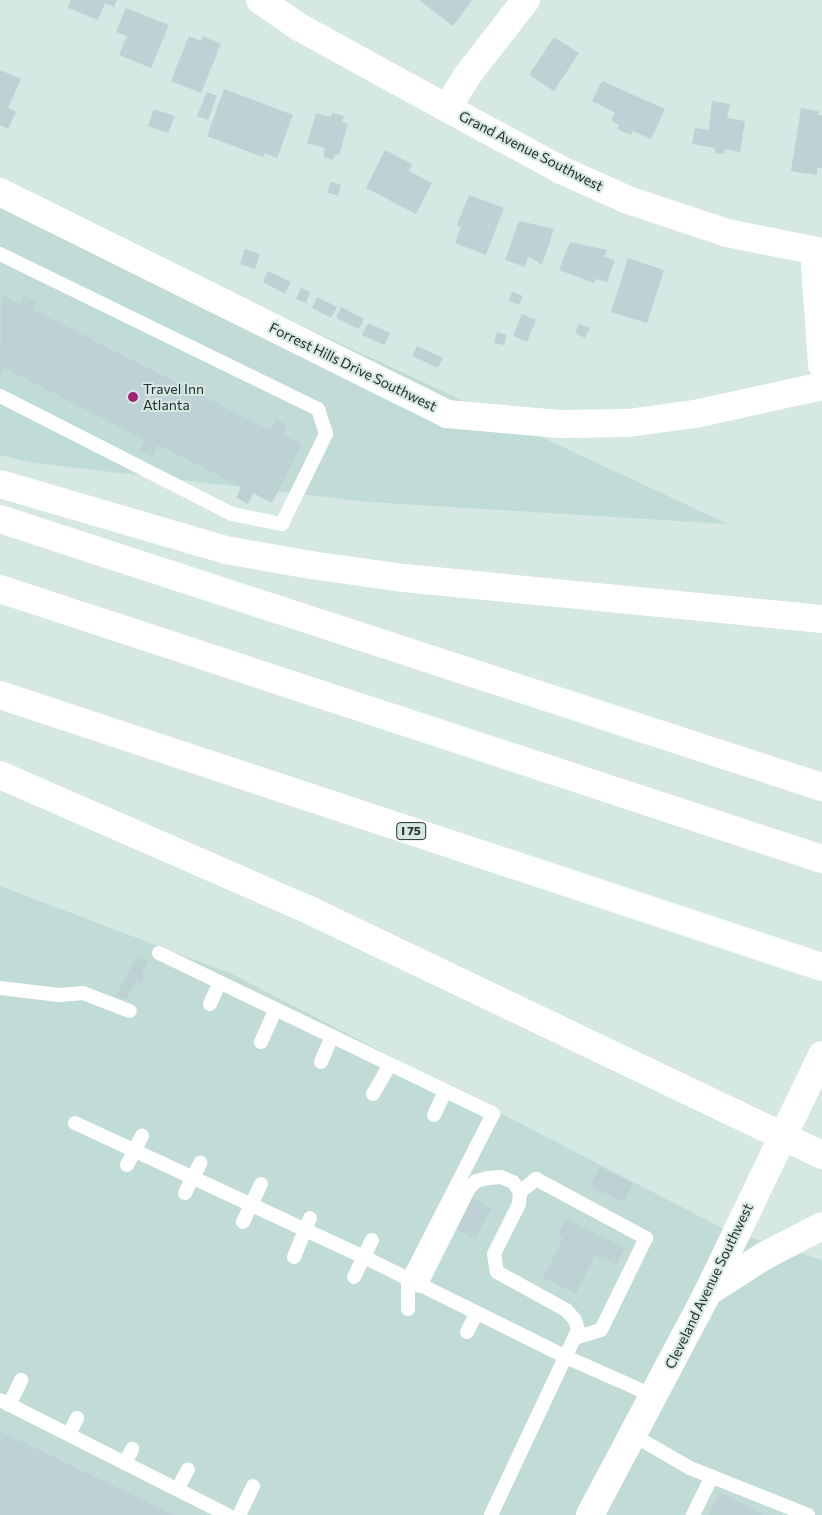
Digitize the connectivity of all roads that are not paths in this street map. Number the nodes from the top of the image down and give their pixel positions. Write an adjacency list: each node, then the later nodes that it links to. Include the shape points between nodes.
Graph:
1 (260, 0): 3 (main road, Grand Avenue Southwest, via 299,27)
2 (526, 0): 3 (main road, via 466,77)
3 (447, 108): 5 (main road, Grand Avenue Southwest, via 561,170 628,200 726,233)
4 (0, 192): 8 (main road, Forrest Hills Drive Southwest, via 447,414 560,424 628,422 695,414)
5 (818, 252): 7 (main road)
6 (0, 254): 9 (lane, via 318,410 326,434 282,524 232,514)
7 (822, 365)
8 (822, 386)
9 (0, 396)
10 (0, 484): 13 (main road, via 225,550 311,566)
11 (0, 519): 16 (main road)
12 (0, 589): 17 (main road)
13 (822, 619)
14 (0, 695): 19 (main road, I 75)
15 (0, 776): 35 (main road, via 307,909)
16 (822, 787)
17 (822, 859)
18 (159, 953): 20 (lane)
19 (822, 967)
20 (220, 982): 22 (lane); 23 (lane)
21 (0, 988): 24 (lane, via 59,996 83,993)
22 (210, 1004)
23 (276, 1009): 25 (lane); 26 (lane)
24 (130, 1011)
25 (332, 1036): 28 (lane); 29 (lane)
26 (260, 1042)
27 (822, 1055): 35 (main road, Cleveland Avenue Southwest)
28 (321, 1062)
29 (390, 1064): 30 (lane); 31 (lane)
30 (445, 1091): 32 (lane); 52 (lane, via 493,1114)
31 (373, 1094)
32 (434, 1114)
33 (75, 1123): 36 (lane)
34 (142, 1136): 36 (lane)
35 (782, 1137): 37 (main road); 53 (main road, Cleveland Avenue Southwest)
36 (134, 1151): 39 (lane); 40 (lane)
37 (822, 1155)
38 (200, 1163): 40 (lane)
39 (127, 1165)
40 (192, 1178): 43 (lane); 44 (lane)
41 (261, 1184): 44 (lane)
42 (520, 1192): 52 (lane, via 513,1182 501,1177 476,1181); 57 (lane, via 519,1204 494,1254 497,1272 566,1310 576,1325); 57 (lane, via 536,1179 646,1238 601,1330)
43 (185, 1193)
44 (251, 1205): 45 (lane); 46 (lane)
45 (243, 1222)
46 (308, 1224): 49 (lane); 50 (lane)
47 (822, 1226): 53 (main road, via 764,1256)
48 (372, 1240): 50 (lane)
49 (294, 1257)
50 (364, 1257): 51 (lane); 52 (lane)
51 (354, 1277)
52 (414, 1283): 54 (lane); 55 (lane)
53 (708, 1292): 60 (main road, Cleveland Avenue Southwest)
54 (408, 1310)
55 (477, 1312): 56 (lane); 58 (lane)
56 (466, 1332)
57 (575, 1338): 58 (lane)
58 (566, 1357): 60 (lane); 76 (lane)
59 (20, 1380): 61 (lane)
60 (654, 1396): 64 (main road, Cleveland Avenue Southwest)
61 (4, 1402): 63 (lane)
62 (77, 1418): 63 (lane)
63 (69, 1434): 66 (lane)
64 (633, 1435): 68 (lane, via 690,1468); 77 (main road, Cleveland Avenue Southwest)
65 (132, 1449): 66 (lane)
66 (125, 1463): 70 (lane)
67 (188, 1469): 70 (lane)
68 (712, 1476): 71 (lane); 73 (lane)
69 (253, 1486): 75 (lane)
70 (178, 1488): 74 (lane)
71 (696, 1509): 72 (lane)
72 (712, 1509)
73 (790, 1511): 78 (lane)
74 (228, 1515)
75 (239, 1515)
76 (491, 1515)
77 (590, 1515)
78 (808, 1515)

